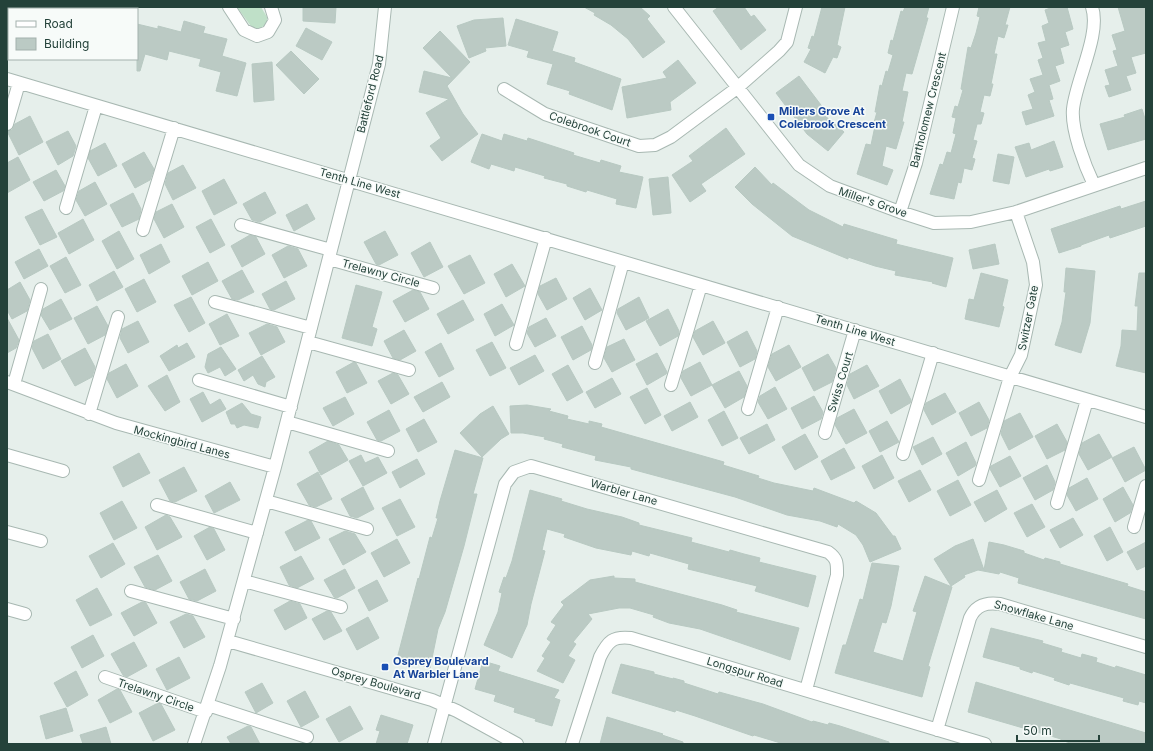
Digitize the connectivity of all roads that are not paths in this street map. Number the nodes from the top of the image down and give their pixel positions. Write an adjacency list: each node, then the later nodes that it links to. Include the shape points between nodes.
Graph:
1 (229, 7): 2 (street, via 244,30 257,36 268,32 275,20)
2 (271, 7)
3 (385, 7): 16 (street, Battleford Road, via 379,64)
4 (674, 7): 10 (street, Miller's Grove)
5 (796, 7): 10 (street, Colebrook Court, via 787,42)
6 (953, 7): 19 (street, Bartholomew Crescent, via 916,163)
7 (1092, 7): 17 (street, via 1094,27 1073,109 1074,125)
8 (7, 79): 9 (street, Tenth Line West)
9 (19, 83): 12 (street, Tenth Line West); 13 (street)
10 (737, 88): 11 (street, Colebrook Court, via 671,136 655,145 639,146 545,114); 19 (street, Miller's Grove, via 798,165 830,186)
11 (504, 89)
12 (96, 106): 14 (street, Tenth Line West); 18 (street)
13 (7, 124)
14 (174, 128): 16 (street, Tenth Line West); 22 (street)
15 (1146, 168): 17 (street, Miller's Grove)
16 (349, 180): 23 (street, Tenth Line West); 24 (street, Trelawny Circle)
17 (1094, 185): 20 (street, Miller's Grove)
18 (66, 208)
19 (900, 212): 20 (street, Miller's Grove, via 934,223 971,222)
20 (1016, 212): 39 (street, Switzer Gate, via 1033,262 1036,284 1021,355)
21 (241, 226): 24 (street, Trelawny Circle)
22 (143, 230)
23 (546, 238): 25 (street, Tenth Line West); 35 (street)
24 (330, 254): 27 (street, Trelawny Circle); 32 (street, Trelawny Circle)
25 (624, 262): 26 (street, Tenth Line West); 37 (street)
26 (702, 284): 30 (street, Tenth Line West); 42 (street)
27 (433, 288)
28 (40, 289): 41 (street, Mockingbird Lanes)
29 (215, 302): 32 (street)
30 (778, 307): 33 (street, Tenth Line West); 45 (street)
31 (118, 317): 46 (street)
32 (311, 328): 34 (street, Trelawny Circle)
33 (856, 330): 36 (street, Tenth Line West); 49 (street, Swiss Court)
34 (308, 342): 38 (street); 44 (street, Trelawny Circle)
35 (516, 344)
36 (932, 353): 39 (street, Tenth Line West); 51 (street)
37 (595, 363)
38 (409, 370)
39 (1010, 377): 43 (street, Tenth Line West); 55 (street)
40 (199, 380): 44 (street)
41 (10, 383): 46 (street, Mockingbird Lanes)
42 (671, 385)
43 (1087, 400): 47 (street, Tenth Line West); 58 (street)
44 (291, 407): 48 (street, Trelawny Circle)
45 (748, 409)
46 (89, 414): 53 (street, Mockingbird Lanes)
47 (1146, 417)
48 (287, 422): 50 (street); 53 (street, Trelawny Circle)
49 (825, 433)
50 (388, 451)
51 (902, 454)
52 (7, 455): 54 (street)
53 (275, 467): 57 (street, Trelawny Circle)
54 (63, 471)
55 (979, 480)
56 (1146, 486): 60 (street)
57 (266, 501): 61 (street); 63 (street, Trelawny Circle)
58 (1057, 503)
59 (157, 505): 63 (street)
60 (1134, 527)
61 (367, 529)
62 (7, 532): 64 (street)
63 (257, 533): 65 (street, Trelawny Circle)
64 (41, 541)
65 (244, 581): 67 (street); 70 (street, Trelawny Circle)
66 (130, 591): 70 (street)
67 (341, 607)
68 (7, 609): 69 (street)
69 (25, 614)
70 (234, 619): 71 (street, Trelawny Circle)
71 (228, 641): 75 (street, Osprey Boulevard, via 387,686); 76 (street, Trelawny Circle)
72 (1146, 648): 77 (street, Snowflake Lane, via 1000,604 989,602 981,605 973,611 970,618)
73 (106, 677): 76 (street, Trelawny Circle)
74 (806, 690): 75 (street, Warbler Lane, via 837,575 837,562 834,556 828,552 531,466 514,472 505,484); 77 (street, Longspur Road); 82 (street, Longspur Road, via 621,637 606,646 600,657)
75 (444, 705): 80 (street); 81 (street, Osprey Boulevard)
76 (207, 709): 78 (street, Trelawny Circle); 79 (street, Trelawny Circle)
77 (937, 730): 83 (street, Longspur Road)
78 (308, 737)
79 (194, 744)
80 (434, 744)
81 (517, 744)
82 (572, 744)
83 (985, 744)

